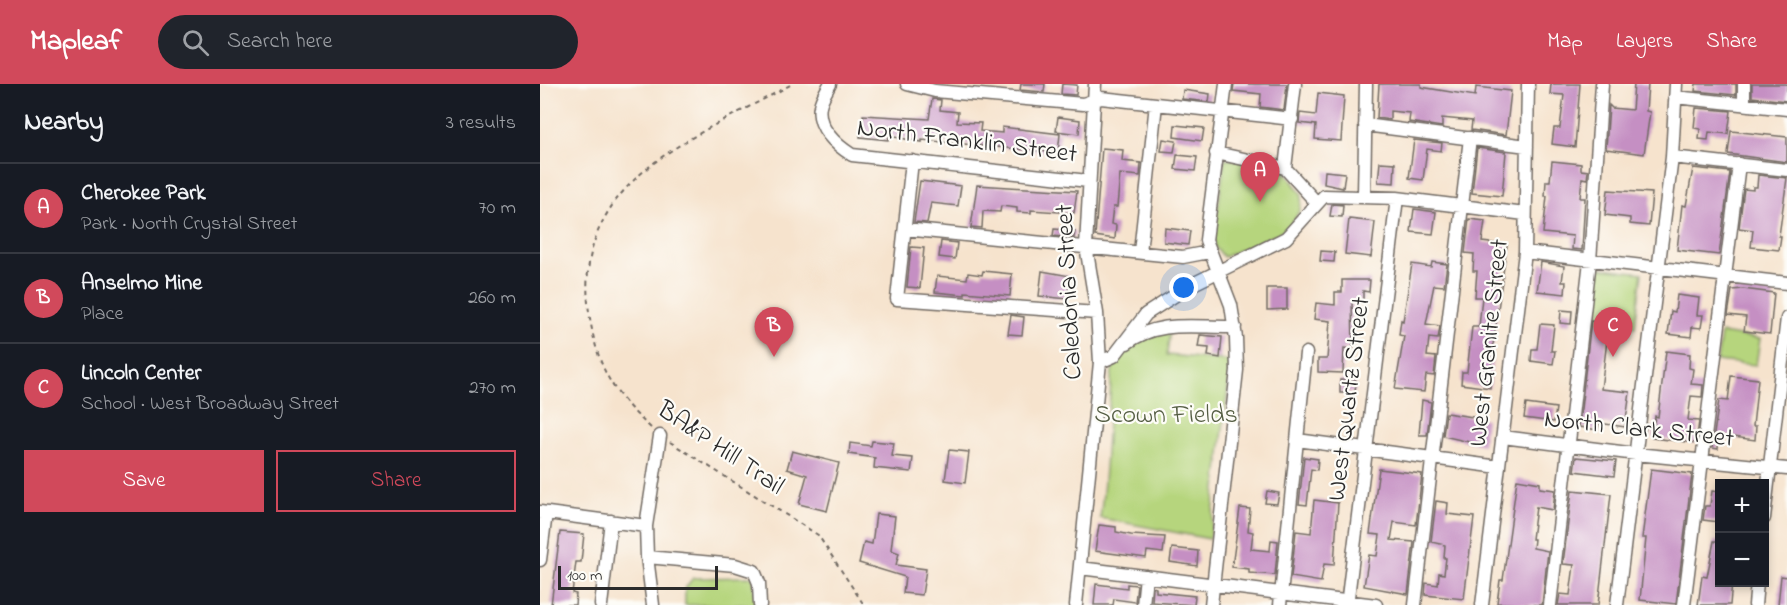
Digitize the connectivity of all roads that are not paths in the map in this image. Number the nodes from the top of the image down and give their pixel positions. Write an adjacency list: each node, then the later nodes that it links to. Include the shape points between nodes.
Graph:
1 (830, 84): 24 (street, North Franklin Street, via 820,106 825,129 836,145 852,154)
2 (907, 84): 10 (street, via 935,91)
3 (1095, 84): 13 (street, Caledonia Street)
4 (1226, 84): 17 (street)
5 (1295, 84): 18 (street)
6 (1366, 84): 19 (street)
7 (1526, 84): 21 (street, West Granite Street)
8 (1602, 84): 39 (street)
9 (1744, 84): 15 (street)
10 (966, 88): 11 (street)
11 (1023, 90): 13 (street, via 1083,104)
12 (1676, 90): 15 (street); 23 (street)
13 (1094, 100): 14 (street); 28 (street, Caledonia Street)
14 (1156, 104): 17 (street); 36 (street)
15 (1744, 104): 16 (street)
16 (1787, 109)
17 (1222, 111): 18 (street); 22 (street)
18 (1292, 120): 26 (street)
19 (1365, 125): 20 (street); 29 (street)
20 (1470, 138): 21 (street); 32 (street)
21 (1527, 146): 33 (street, West Granite Street)
22 (1216, 153): 26 (street); 37 (street, via 1206,230)
23 (1672, 157): 25 (street); 40 (street)
24 (912, 161): 28 (street, North Franklin Street); 34 (street)
25 (1739, 164): 27 (street); 42 (street)
26 (1285, 168): 31 (street)
27 (1787, 170)
28 (1088, 181): 35 (street, Caledonia Street)
29 (1364, 195): 30 (street); 31 (street, via 1329,195)
30 (1397, 198): 32 (street); 54 (street, West Quartz Street)
31 (1316, 202): 41 (street, via 1286,238)
32 (1463, 206): 33 (street); 56 (street)
33 (1525, 214): 38 (street, West Granite Street)
34 (905, 229): 35 (street); 44 (street, via 897,299)
35 (1086, 246): 36 (street); 44 (street, Caledonia Street)
36 (1140, 252): 37 (street, via 1183,257)
37 (1209, 252): 41 (street)
38 (1525, 252): 39 (street); 51 (street, West Granite Street)
39 (1590, 261): 40 (street); 53 (street)
40 (1659, 269): 42 (street); 55 (street)
41 (1218, 271): 46 (street); 47 (street, via 1146,314)
42 (1725, 277): 43 (street); 57 (street)
43 (1787, 284)
44 (1097, 314): 49 (street, Caledonia Street)
45 (1787, 318): 59 (street)
46 (1235, 327): 47 (street, via 1157,327); 69 (street, via 1237,370)
47 (1124, 346): 49 (street)
48 (1306, 353): 52 (street)
49 (1100, 362): 67 (street, Caledonia Street)
50 (660, 436): 64 (street)
51 (1503, 436): 53 (street, North Clark Street); 58 (street, West Granite Street)
52 (1297, 440): 54 (street); 71 (street)
53 (1569, 445): 55 (street, North Clark Street); 82 (street)
54 (1366, 449): 56 (street); 72 (street, West Quartz Street)
55 (1636, 454): 57 (street, North Clark Street); 83 (street)
56 (1433, 458): 58 (street); 80 (street)
57 (1701, 461): 59 (street, North Clark Street); 84 (street)
58 (1499, 467): 81 (street, West Granite Street)
59 (1770, 467): 60 (street, North Clark Street); 61 (street)
60 (1787, 469)
61 (1769, 479)
62 (543, 513): 63 (street); 66 (street)
63 (611, 522): 64 (street); 73 (street)
64 (646, 526): 65 (street)
65 (647, 557): 74 (street); 75 (street, via 735,565 754,571)
66 (540, 560)
67 (1080, 568): 68 (street); 76 (street, Caledonia Street)
68 (1146, 576): 69 (street); 77 (street)
69 (1214, 584): 71 (street); 78 (street)
70 (1757, 587): 85 (street)
71 (1280, 599): 72 (street)
72 (1347, 603): 79 (street)
73 (601, 605)
74 (653, 605)
75 (760, 605)
76 (1076, 605)
77 (1143, 605)
78 (1211, 605)
79 (1376, 605)
80 (1415, 605)
81 (1482, 605)
82 (1550, 605)
83 (1617, 605)
84 (1684, 605)
85 (1755, 605)

